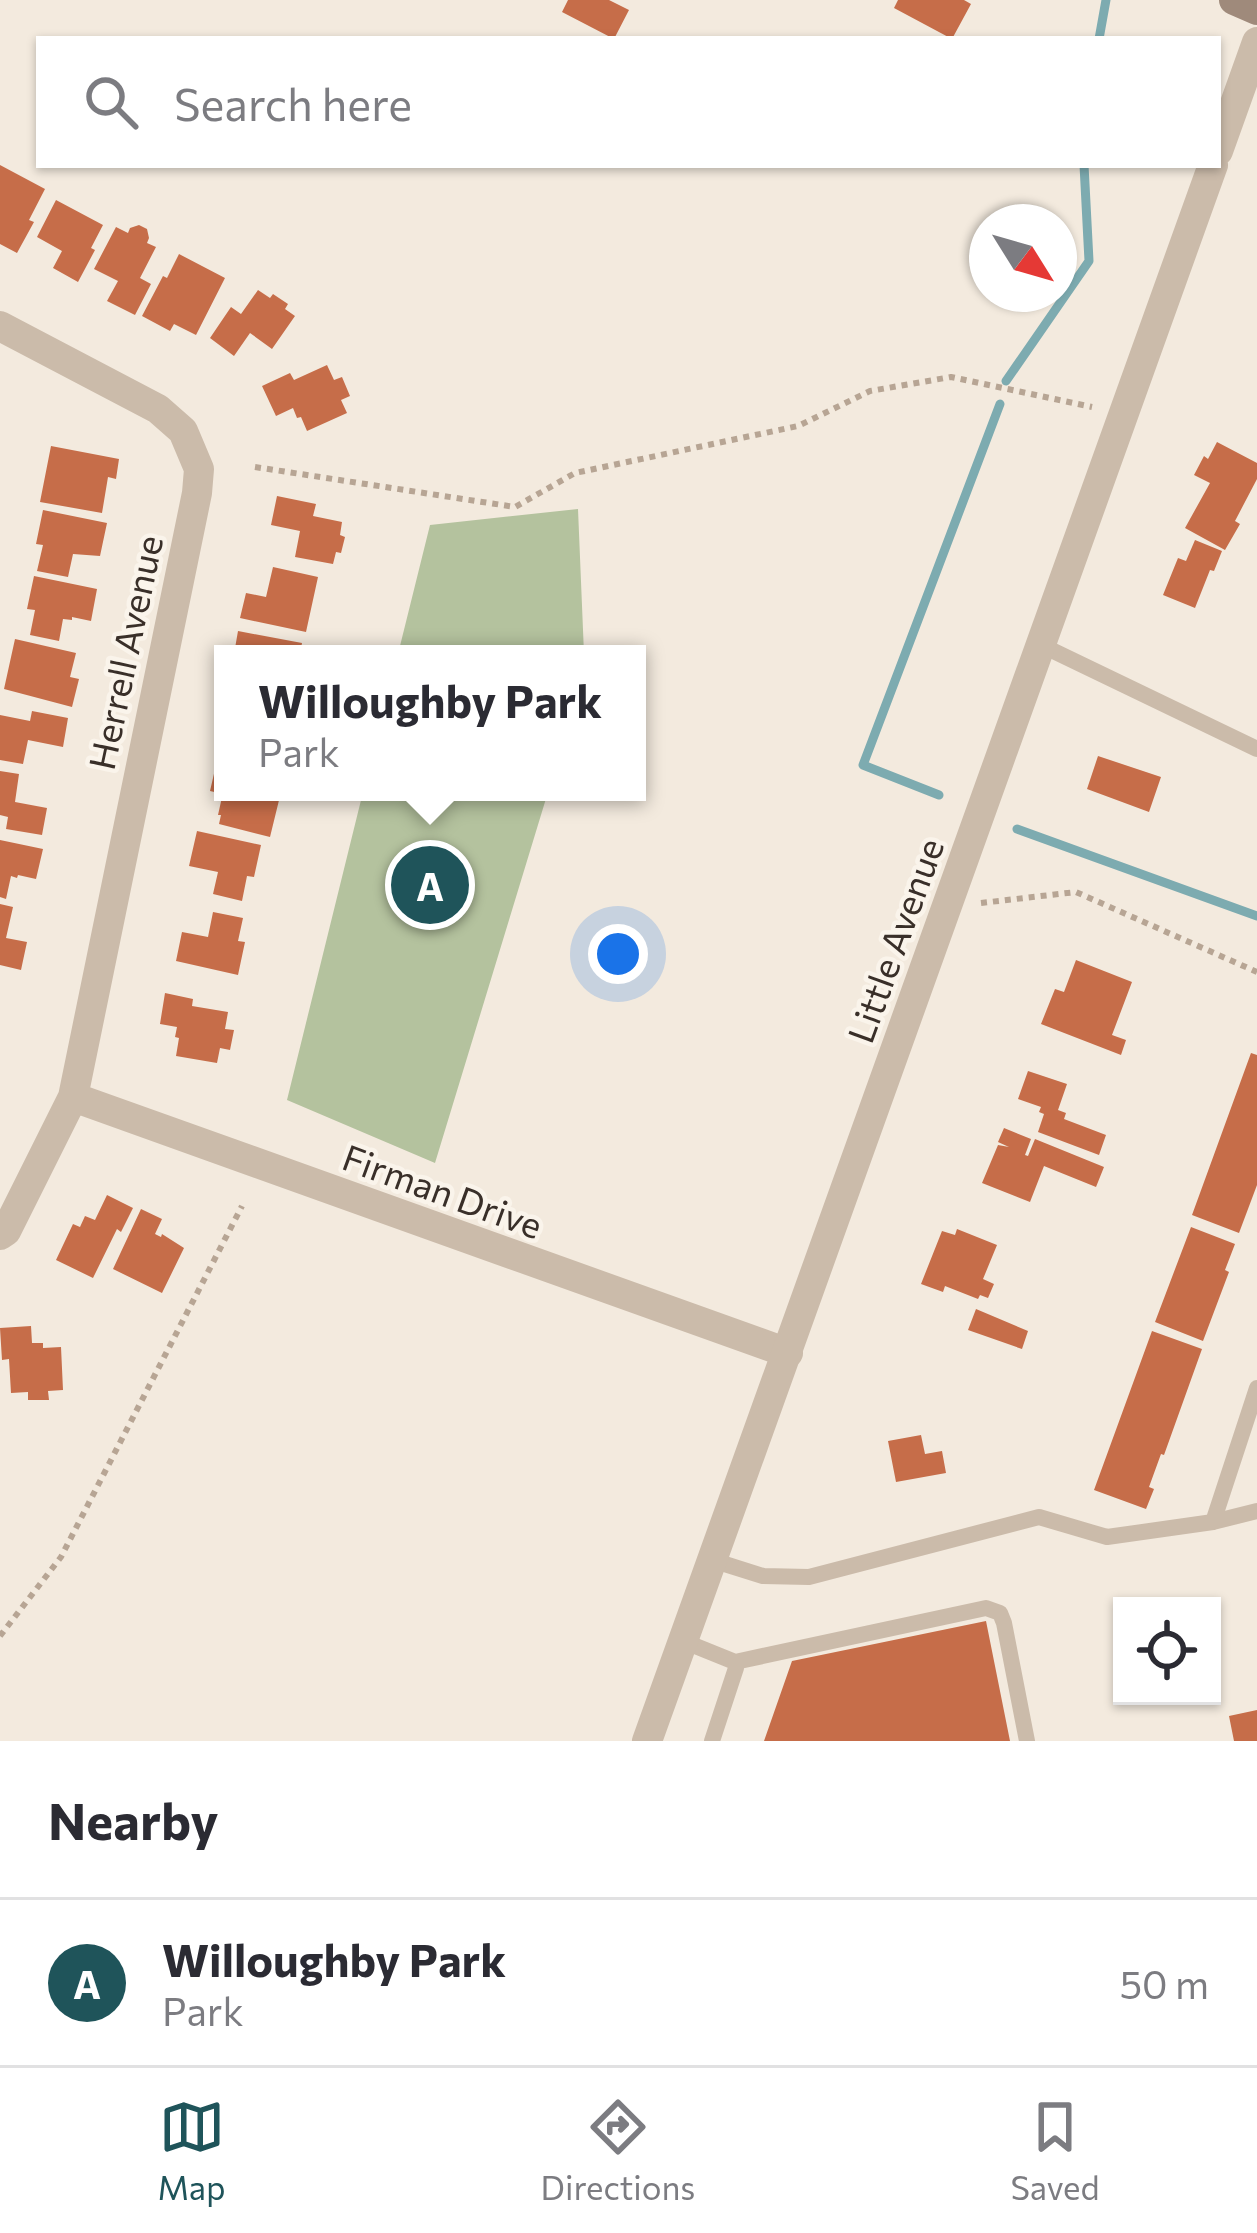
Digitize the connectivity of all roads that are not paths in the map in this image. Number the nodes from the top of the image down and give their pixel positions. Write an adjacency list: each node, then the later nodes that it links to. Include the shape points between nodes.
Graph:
1 (1234, 0): 2 (main road)
2 (1257, 10)
3 (1257, 42): 4 (street)
4 (1221, 143)
5 (1212, 168): 7 (street, Little Avenue)
6 (0, 326): 9 (street, Herrell Avenue, via 158,409 182,430 199,469)
7 (1041, 645): 8 (lane); 11 (street, Little Avenue)
8 (1257, 749)
9 (73, 1097): 10 (street, Herrell Avenue); 11 (street, Firman Drive)
10 (0, 1235)
11 (788, 1353): 15 (street, Little Avenue)
12 (1257, 1388): 14 (lane)
13 (1257, 1511): 14 (lane)
14 (1213, 1522): 15 (lane, via 1107,1537 1039,1517 808,1577 763,1576)
15 (712, 1560): 16 (street, Little Avenue)
16 (683, 1641): 17 (lane); 18 (street, Little Avenue)
17 (735, 1662): 19 (lane); 20 (lane, via 986,1608 1004,1623)
18 (647, 1741)
19 (712, 1741)
20 (1027, 1741)

